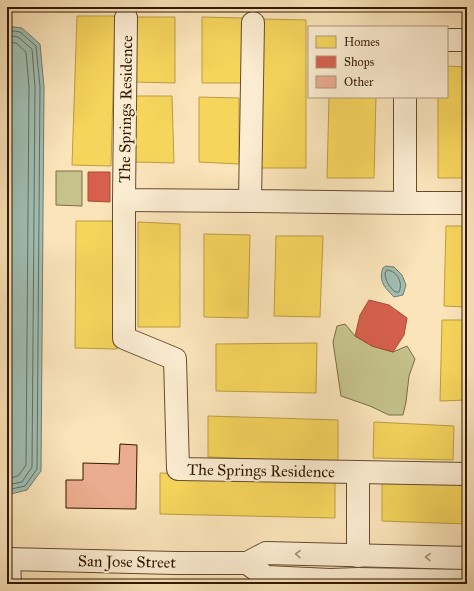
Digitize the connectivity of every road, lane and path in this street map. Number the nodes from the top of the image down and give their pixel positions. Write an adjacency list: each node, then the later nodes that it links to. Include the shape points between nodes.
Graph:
1 (126, 18): 6 (street, The Springs Residence)
2 (253, 23): 7 (street)
3 (448, 40): 4 (street)
4 (467, 40)
5 (405, 98): 8 (street)
6 (124, 200): 7 (street, The Springs Residence); 10 (street, The Springs Residence, via 124,338 175,359 178,469)
7 (250, 201): 8 (street, The Springs Residence)
8 (405, 203): 9 (street, The Springs Residence)
9 (467, 203)
10 (358, 472): 11 (street, The Springs Residence); 12 (street, The Springs Residence)
11 (467, 474)
12 (358, 556): 13 (street, San Jose Street, one-way to 12); 15 (street, San Jose Street, one-way to 15, via 266,554)
13 (467, 558)
14 (8, 559): 15 (street, San Jose Street); 19 (street)
15 (247, 563): 16 (street, via 266,577)
16 (291, 581): 18 (street)
17 (467, 581): 18 (street, via 358,579)
18 (330, 582)
19 (10, 584)

